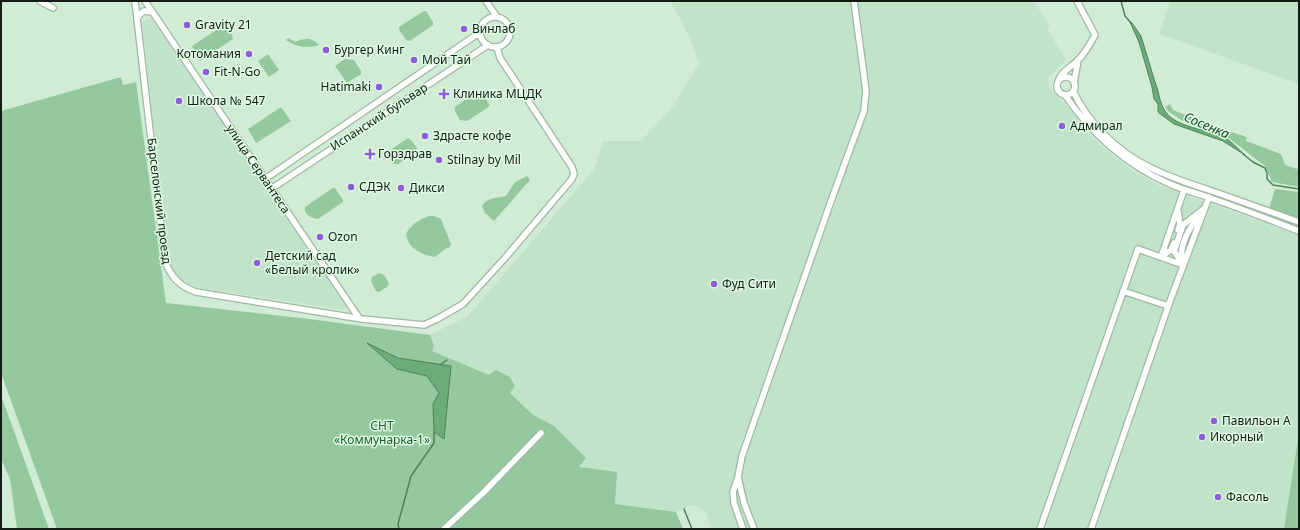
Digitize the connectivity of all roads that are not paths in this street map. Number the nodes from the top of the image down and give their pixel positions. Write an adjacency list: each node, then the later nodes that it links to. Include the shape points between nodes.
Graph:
1 (40, 1): 7 (street)
2 (135, 1): 10 (street, Барселонский проезд)
3 (145, 1): 8 (street, улица Сервантеса)
4 (486, 1): 9 (street)
5 (854, 1): 35 (street, via 866,91 864,111 742,456)
6 (1077, 1): 14 (street, via 1095,35)
7 (53, 8)
8 (152, 12): 10 (street, via 144,11); 19 (street, улица Сервантеса)
9 (497, 17): 11 (street, via 484,21); 13 (street, via 506,22 510,31 506,41)
10 (137, 20): 32 (street, Барселонский проезд, via 165,261 174,279 180,285 196,292)
11 (479, 33): 12 (street); 19 (street, Испанский бульвар)
12 (488, 45): 13 (street); 20 (street, Испанский бульвар)
13 (497, 47): 33 (street, Барселонский проезд, via 500,58 572,167 572,179 505,258 460,306 424,325)
14 (1078, 60): 15 (street, via 1060,76); 16 (street)
15 (1058, 82): 16 (street, via 1066,77); 18 (street, via 1058,90)
16 (1074, 83): 17 (street)
17 (1073, 91): 18 (street); 25 (street, via 1079,105 1097,128 1123,151 1148,167)
18 (1065, 95): 21 (street, via 1094,132 1120,155 1145,172)
19 (265, 179): 20 (street, улица Сервантеса)
20 (271, 189): 30 (street, улица Сервантеса)
21 (1184, 190): 22 (street); 24 (street)
22 (1209, 197): 23 (street); 26 (street)
23 (1205, 207): 28 (street); 28 (street, via 1186,226 1178,252)
24 (1178, 208): 27 (street, via 1170,221); 27 (street, via 1180,224 1171,250)
25 (1299, 222)
26 (1299, 231)
27 (1161, 257): 28 (street); 29 (street, via 1138,249)
28 (1183, 265): 31 (street)
29 (1123, 291): 31 (street); 39 (street)
30 (350, 306): 32 (street, via 349,312); 33 (street, улица Сервантеса)
31 (1168, 306): 40 (street)
32 (342, 315): 33 (street, Барселонский проезд)
33 (359, 318)
34 (541, 433): 36 (street)
35 (738, 477): 37 (street, via 733,492 734,503); 38 (street)
36 (444, 529)
37 (743, 529)
38 (754, 529)
39 (1040, 529)
40 (1091, 529)

